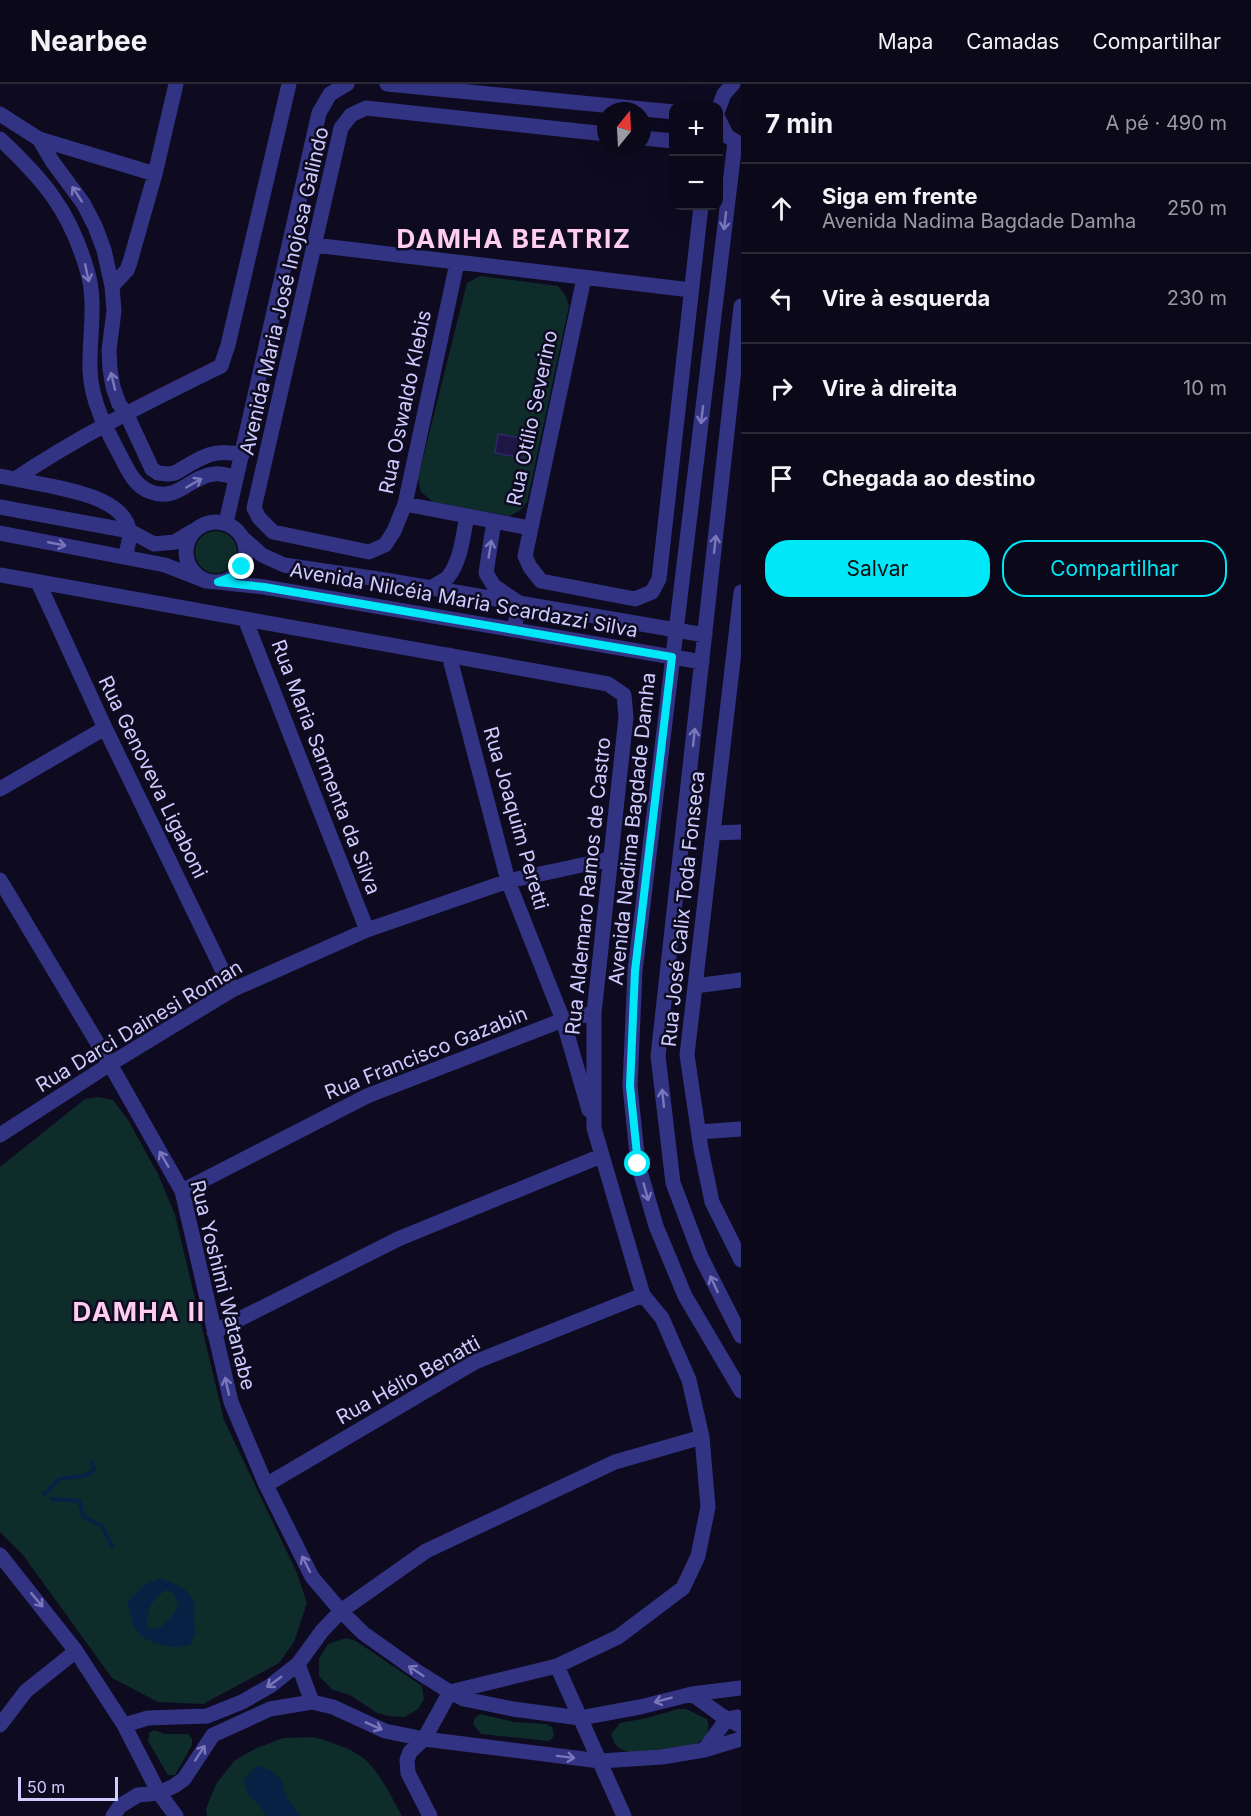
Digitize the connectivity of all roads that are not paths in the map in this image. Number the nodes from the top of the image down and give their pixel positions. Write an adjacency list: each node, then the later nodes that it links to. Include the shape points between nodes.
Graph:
1 (176, 84): 16 (street)
2 (289, 84): 24 (street, via 224,362)
3 (346, 84): 26 (street, via 330,94 319,113)
4 (387, 84): 7 (street)
5 (733, 84): 6 (street)
6 (721, 102)
7 (669, 112)
8 (0, 114): 13 (street)
9 (723, 127): 15 (street)
10 (597, 133): 18 (street, Avenida Maria José Inojosa Galindo, via 366,108 351,115 341,128)
11 (0, 139): 25 (street, one-way to 25, via 49,189 75,236 88,272 92,311 90,373)
12 (651, 139): 14 (street)
13 (39, 140): 16 (street); 21 (street, one-way to 13, via 104,250 83,203)
14 (669, 141)
15 (738, 144): 53 (street, Avenida Nadima Bagdade Damha, one-way to 53)
16 (155, 174): 21 (street, via 127,270)
17 (701, 210): 22 (street)
18 (314, 245): 19 (street); 41 (street, Avenida Maria José Inojosa Galindo, via 254,508 273,532 369,552)
19 (457, 263): 20 (street); 31 (street, Rua Oswaldo Klebis)
20 (584, 278): 22 (street); 36 (street, Rua Otílio Severino)
21 (112, 286): 24 (street, one-way to 21, via 119,404 110,369)
22 (691, 290): 36 (street, Rua Otílio Severino, via 659,579 652,592 635,599 541,581 525,556)
23 (741, 306): 54 (street, one-way to 23)
24 (126, 413): 25 (street); 27 (street, via 152,469)
25 (104, 424): 28 (street); 30 (street, via 132,478)
26 (242, 455): 27 (street, via 216,452 175,472); 29 (street)
27 (158, 473): 30 (street)
28 (8, 477): 37 (street, via 100,499 120,512)
29 (236, 478): 30 (street, one-way to 29, via 176,493 214,474); 35 (street)
30 (152, 493)
31 (405, 504): 33 (street); 41 (street, Rua Oswaldo Klebis)
32 (0, 507): 37 (street)
33 (466, 516): 34 (street); 47 (street, via 454,565 447,577)
34 (494, 521): 36 (street); 49 (street, one-way to 34, via 494,586 486,573)
35 (226, 523): 38 (street, via 208,522); 40 (street, Avenida Nilcéia Maria Scardazzi Silva)
36 (530, 528)
37 (130, 531): 38 (street, via 161,544 182,540); 42 (street)
38 (193, 531): 45 (street, via 185,549 186,559 197,576)
39 (0, 533): 42 (street, Avenida Nilcéia Maria Scardazzi Silva, one-way to 42)
40 (244, 539): 44 (street, Avenida Nilcéia Maria Scardazzi Silva, via 262,555 284,565); 45 (street, via 246,558 236,575)
41 (385, 545)
42 (125, 557): 45 (street, Avenida Nilcéia Maria Scardazzi Silva)
43 (0, 575): 46 (street)
44 (385, 580): 47 (street, Avenida Nilcéia Maria Scardazzi Silva); 50 (street)
45 (212, 581): 50 (street, Avenida Nilcéia Maria Scardazzi Silva)
46 (38, 582): 51 (street); 59 (street, Rua Genoveva Ligaboni)
47 (431, 588): 49 (street, Avenida Nilcéia Maria Scardazzi Silva)
48 (741, 592): 58 (street, Rua José Calix Toda Fonseca)
49 (519, 603): 52 (street); 53 (street, Avenida Nilcéia Maria Scardazzi Silva)
50 (381, 606): 52 (street, Avenida Nilcéia Maria Scardazzi Silva)
51 (245, 619): 55 (street); 66 (street, Rua Maria Sarmenta da Silva)
52 (514, 630): 56 (street, Avenida Nilcéia Maria Scardazzi Silva)
53 (675, 630): 54 (street, Avenida Nilcéia Maria Scardazzi Silva); 56 (street, Avenida Nadima Bagdade Damha)
54 (705, 635): 57 (street)
55 (449, 655): 63 (street, Rua Aldemaro Ramos de Castro, via 608,684 624,695 626,717); 65 (street, Rua Joaquim Peretti)
56 (672, 657): 57 (street, Avenida Nilcéia Maria Scardazzi Silva); 83 (street, Avenida Nadima Bagdade Damha, one-way to 83, via 635,971 630,1086 638,1164 656,1226 685,1296)
57 (702, 662): 82 (street, one-way to 57, via 701,1257 673,1183 658,1056)
58 (736, 680): 62 (street, Rua José Calix Toda Fonseca)
59 (105, 729): 60 (street); 69 (street, Rua Genoveva Ligaboni)
60 (0, 789)
61 (741, 832): 62 (street)
62 (713, 833): 68 (street, Rua José Calix Toda Fonseca)
63 (609, 859): 65 (street, Rua Darci Dainesi Roman); 70 (street, Rua Aldemaro Ramos de Castro)
64 (0, 880): 72 (street, Rua Yoshimi Watanabe)
65 (508, 881): 66 (street, Rua Darci Dainesi Roman); 71 (street, Rua Joaquim Peretti)
66 (367, 930): 69 (street, Rua Darci Dainesi Roman)
67 (741, 980): 68 (street)
68 (695, 986): 75 (street, Rua José Calix Toda Fonseca, via 687,1055)
69 (232, 990): 72 (street, Rua Darci Dainesi Roman)
70 (594, 1013): 71 (street, Rua Francisco Gazabin); 73 (street, Rua Aldemaro Ramos de Castro)
71 (563, 1020): 73 (street, Rua Joaquim Peretti); 78 (street, Rua Francisco Gazabin, via 367,1096)
72 (110, 1064): 76 (street, Rua Darci Dainesi Roman); 78 (street, Rua Yoshimi Watanabe, one-way to 72)
73 (594, 1128): 77 (street, Rua Aldemaro Ramos de Castro)
74 (741, 1129): 75 (street)
75 (699, 1131): 79 (street, Rua José Calix Toda Fonseca, via 712,1202)
76 (0, 1135)
77 (601, 1156): 80 (street, Rua Aldemaro Ramos de Castro); 81 (street, via 398,1239)
78 (182, 1191): 81 (street, Rua Yoshimi Watanabe)
79 (741, 1260)
80 (643, 1295): 84 (street, Rua Aldemaro Ramos de Castro, via 662,1318 689,1380); 85 (street, Rua Hélio Benatti, via 475,1362)
81 (214, 1332): 85 (street, Rua Yoshimi Watanabe, one-way to 81, via 231,1402)
82 (741, 1336)
83 (741, 1392)
84 (702, 1437): 87 (street, via 615,1462 426,1551); 90 (street, Rua Aldemaro Ramos de Castro, via 708,1507 698,1556 684,1588 618,1637)
85 (266, 1485): 87 (street, Rua Yoshimi Watanabe, one-way to 85, via 312,1577)
86 (0, 1555): 88 (street, one-way to 88)
87 (341, 1611): 89 (street); 92 (street, Rua Yoshimi Watanabe, one-way to 87, via 363,1633)
88 (76, 1651): 97 (street, via 26,1691); 98 (street)
89 (298, 1664): 94 (street); 98 (street, one-way to 98, via 270,1686 207,1716 148,1718)
90 (557, 1666): 92 (street, Rua Aldemaro Ramos de Castro); 95 (street)
91 (741, 1688): 93 (street, Rua Yoshimi Watanabe)
92 (450, 1692): 95 (street, Rua Yoshimi Watanabe, via 464,1699 513,1709); 99 (street)
93 (692, 1694): 95 (street, Rua Yoshimi Watanabe, one-way to 95); 96 (street)
94 (312, 1702): 99 (street, one-way to 99, via 333,1707 385,1731); 103 (street, one-way to 94, via 184,1779 213,1735 270,1709)
95 (580, 1718): 102 (street)
96 (736, 1720): 101 (street)
97 (0, 1725)
98 (124, 1725): 103 (street)
99 (424, 1739): 102 (street, one-way to 102); 106 (street, via 410,1752 408,1773)
100 (741, 1739): 101 (street)
101 (704, 1750): 102 (street, via 662,1758)
102 (600, 1761): 107 (street)
103 (159, 1793): 104 (street, via 138,1795 120,1806); 105 (street)
104 (113, 1816)
105 (176, 1816)
106 (430, 1816)
107 (624, 1816)

